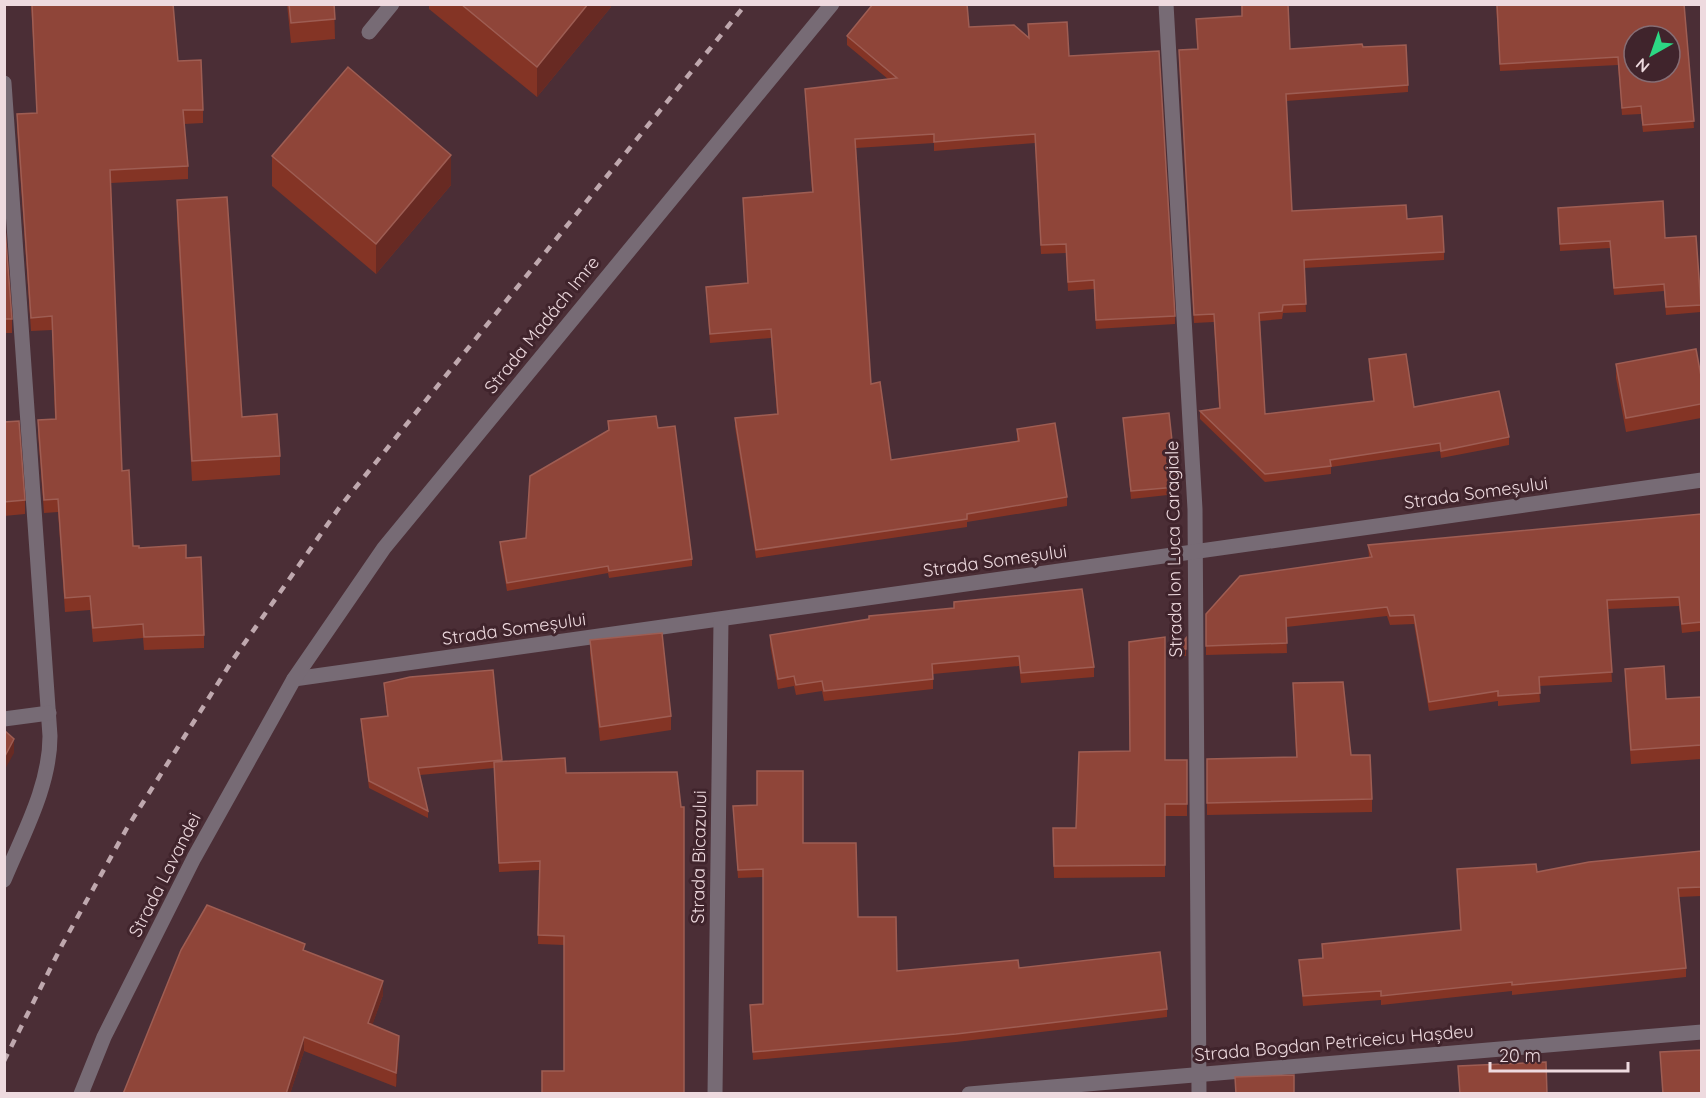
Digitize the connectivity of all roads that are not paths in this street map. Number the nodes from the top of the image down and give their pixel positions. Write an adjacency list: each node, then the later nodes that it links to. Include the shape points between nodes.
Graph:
1 (392, 4): 4 (street)
2 (832, 4): 9 (street, Strada Madách Imre, via 384,548)
3 (1166, 4): 7 (street, Strada Ion Luca Caragiale)
4 (369, 32)
5 (4, 83): 10 (street)
6 (1701, 480): 7 (street, Strada Someșului)
7 (1195, 553): 8 (street, Strada Someșului); 14 (street, Strada Ion Luca Caragiale)
8 (721, 620): 9 (street, Strada Someșului); 16 (street, Strada Bicazului)
9 (294, 679): 15 (street, Strada Lavandei, via 194,858 104,1037)
10 (49, 713): 11 (street); 12 (street, via 50,755 38,799)
11 (4, 719)
12 (4, 880)
13 (1701, 1032): 14 (street, Strada Bogdan Petriceicu Hașdeu)
14 (1199, 1074): 17 (street, Strada Bogdan Petriceicu Hașdeu); 18 (street, Strada Ion Luca Caragiale)
15 (81, 1094)
16 (715, 1094)
17 (969, 1094)
18 (1199, 1094)

